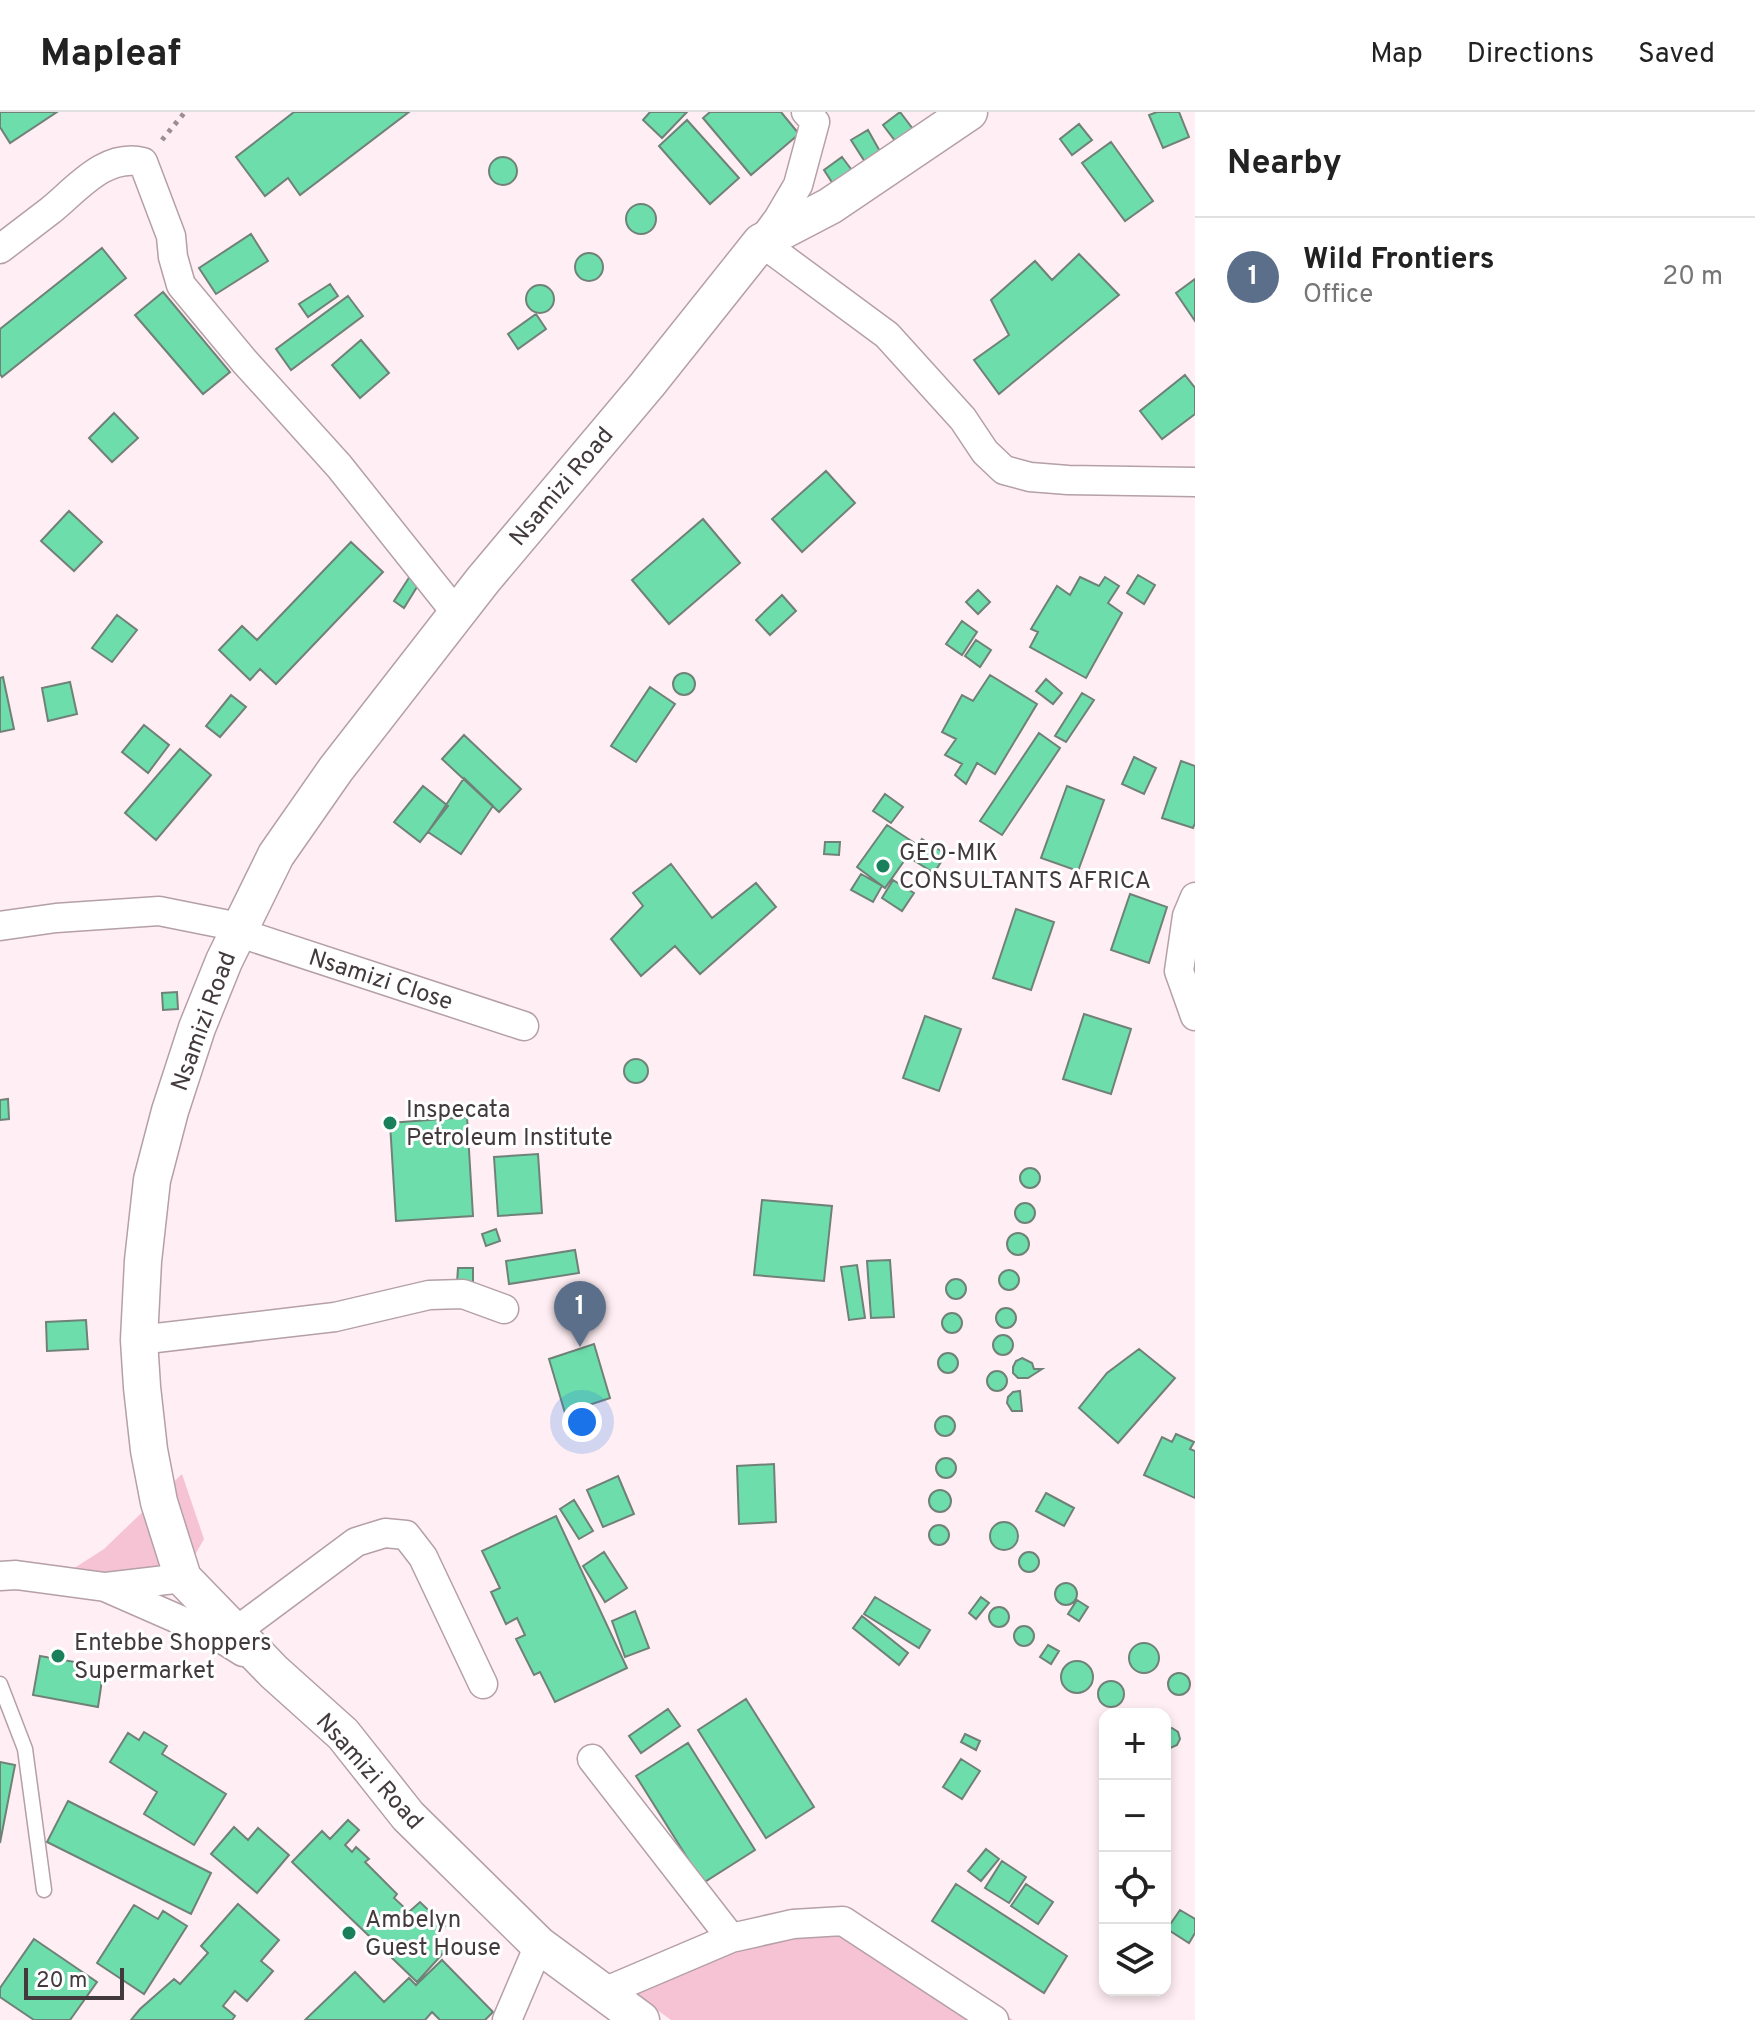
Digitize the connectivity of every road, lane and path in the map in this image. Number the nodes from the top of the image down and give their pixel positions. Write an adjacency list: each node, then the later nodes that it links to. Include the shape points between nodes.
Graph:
1 (806, 112): 3 (street, via 815,122 798,185)
2 (969, 112): 3 (street, Nsamizi Road, via 830,206)
3 (761, 242): 5 (street, via 887,335 1004,470 1068,480); 6 (street, Nsamizi Road)
4 (0, 249): 6 (street, via 82,181 123,160 143,162 171,236 181,285 339,466)
5 (1195, 482)
6 (457, 614): 9 (street, Nsamizi Road, via 276,855)
7 (1195, 897): 10 (street, via 1179,971)
8 (0, 926): 9 (street, Nsamizi Close, via 159,911 224,924)
9 (237, 932): 11 (street, Nsamizi Close); 13 (street, Nsamizi Road, via 197,1028 152,1180)
10 (1195, 1016)
11 (524, 1026)
12 (504, 1309): 13 (street, via 463,1294 429,1295 335,1317)
13 (139, 1340): 15 (street, Nsamizi Road, via 149,1450)
14 (0, 1576): 16 (street)
15 (183, 1578): 16 (street); 17 (street, Nsamizi Road)
16 (105, 1587): 18 (street, via 219,1637)
17 (235, 1632): 18 (street, Nsamizi Road); 20 (street, via 356,1542 385,1533 406,1535 423,1557)
18 (274, 1672): 24 (street, Nsamizi Road, via 343,1734 408,1816)
19 (0, 1684): 22 (lane, via 25,1749)
20 (483, 1684)
21 (592, 1759): 23 (street)
22 (44, 1890)
23 (731, 1938): 25 (street); 28 (street, via 793,1924 843,1921)
24 (539, 1945): 25 (street, Nsamizi Road); 26 (street)
25 (604, 1992): 27 (street, Nsamizi Road)
26 (507, 2020)
27 (641, 2020)
28 (994, 2020)

